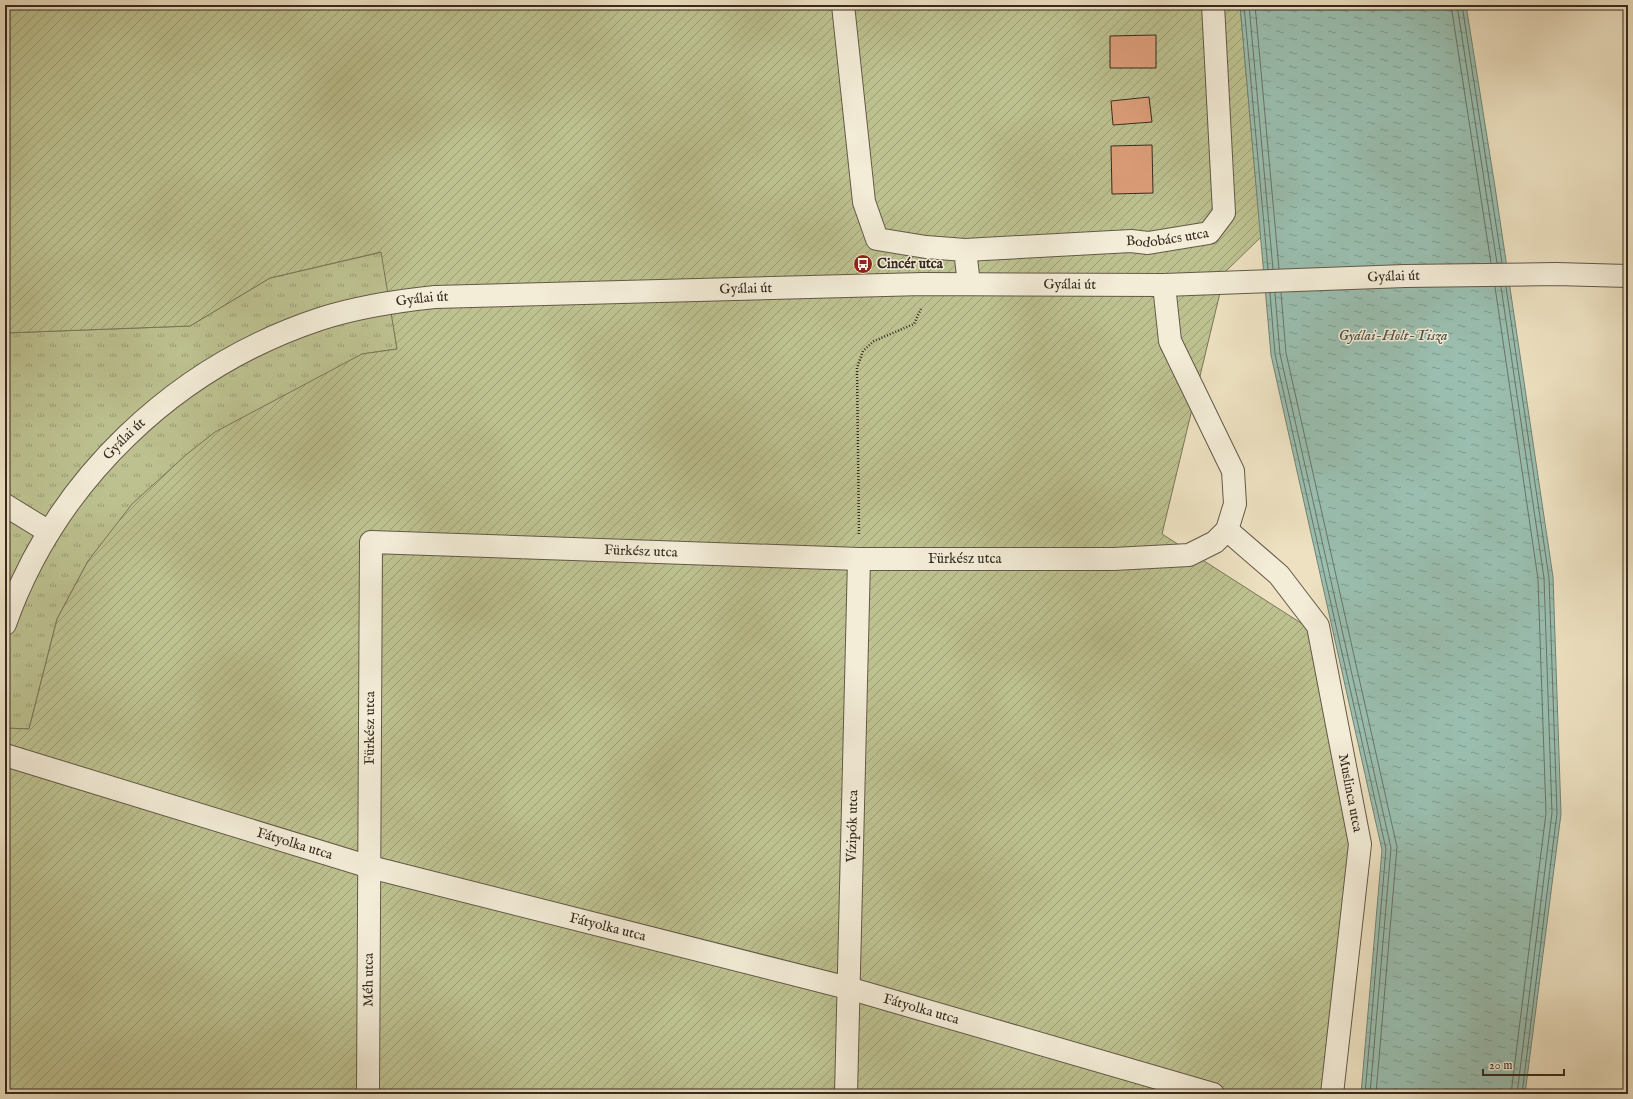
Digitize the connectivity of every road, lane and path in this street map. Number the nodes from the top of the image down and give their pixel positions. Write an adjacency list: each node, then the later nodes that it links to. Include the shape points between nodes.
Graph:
1 (843, 5): 3 (street, via 864,202 877,239)
2 (1213, 5): 3 (street, Bodobács utca, via 1224,214 1209,234 1148,243)
3 (964, 250): 6 (street)
4 (1628, 276): 7 (street, Gyálai út, via 1405,276)
5 (923, 284): 6 (street, Gyálai út); 10 (street, Gyálai út, via 435,297 397,301 320,319 248,349 181,389 121,440 95,468); 11 (path, via 922,308 914,324 874,341 863,351 857,368)
6 (969, 284): 7 (street, Gyálai út)
7 (1164, 285): 9 (street, via 1170,341 1233,471 1235,504)
8 (5, 505): 10 (street)
9 (1227, 530): 11 (street, Fürkész utca, via 1215,542 1189,555 1114,559); 19 (street, Muslinca utca, via 1279,575 1318,626 1360,844)
10 (49, 532): 12 (street, Gyálai út, via 28,569)
11 (859, 559): 14 (street, Fürkész utca, via 371,542); 15 (street, Vízipók utca)
12 (5, 624)
13 (5, 755): 14 (street, Fátyolka utca)
14 (370, 867): 15 (street, Fátyolka utca); 16 (street, Méh utca)
15 (848, 988): 17 (street, Vízipók utca); 18 (street, Fátyolka utca)
16 (368, 1094)
17 (846, 1094)
18 (1213, 1094)
19 (1332, 1094)

